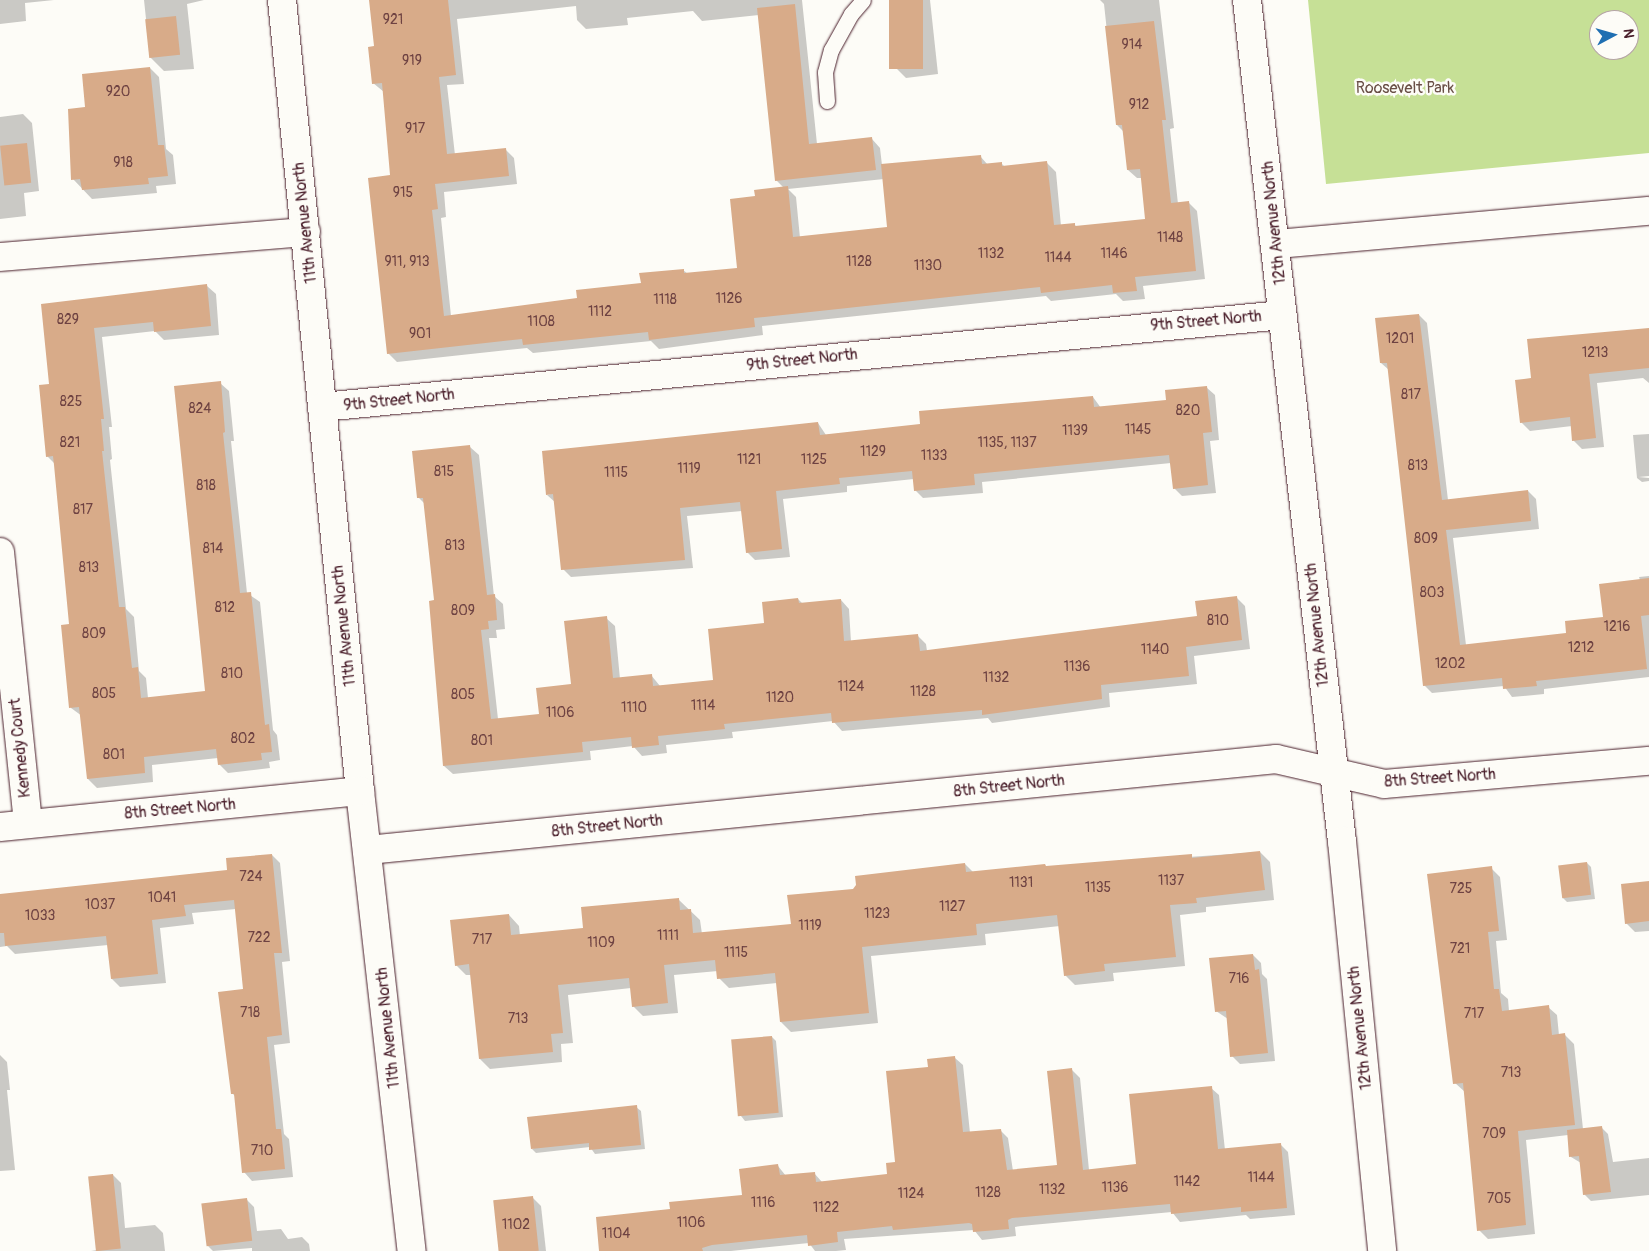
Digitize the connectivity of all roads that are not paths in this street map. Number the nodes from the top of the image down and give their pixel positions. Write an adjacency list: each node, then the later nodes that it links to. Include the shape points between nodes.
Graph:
1 (282, 0): 6 (street, 11th Avenue North)
2 (863, 0): 4 (lane, via 851,14 831,50 825,72)
3 (1248, 0): 7 (street, 12th Avenue North)
4 (827, 101)
5 (1649, 212): 7 (street)
6 (306, 232): 8 (street); 10 (street, 11th Avenue North)
7 (1277, 244): 9 (street, 12th Avenue North)
8 (0, 257)
9 (1283, 314): 10 (street, 9th Street North); 13 (street, 12th Avenue North)
10 (322, 407): 14 (street, 11th Avenue North)
11 (0, 552): 15 (street, Kennedy Court)
12 (1649, 761): 13 (street, 8th Street North, via 1384,784)
13 (1334, 774): 17 (street, 8th Street North, via 1276,759); 19 (street, 12th Avenue North)
14 (360, 791): 15 (street, 8th Street North); 17 (street, 11th Avenue North)
15 (28, 823): 16 (street, 8th Street North)
16 (0, 827)
17 (368, 850): 18 (street, 11th Avenue North)
18 (412, 1251)
19 (1382, 1251)

